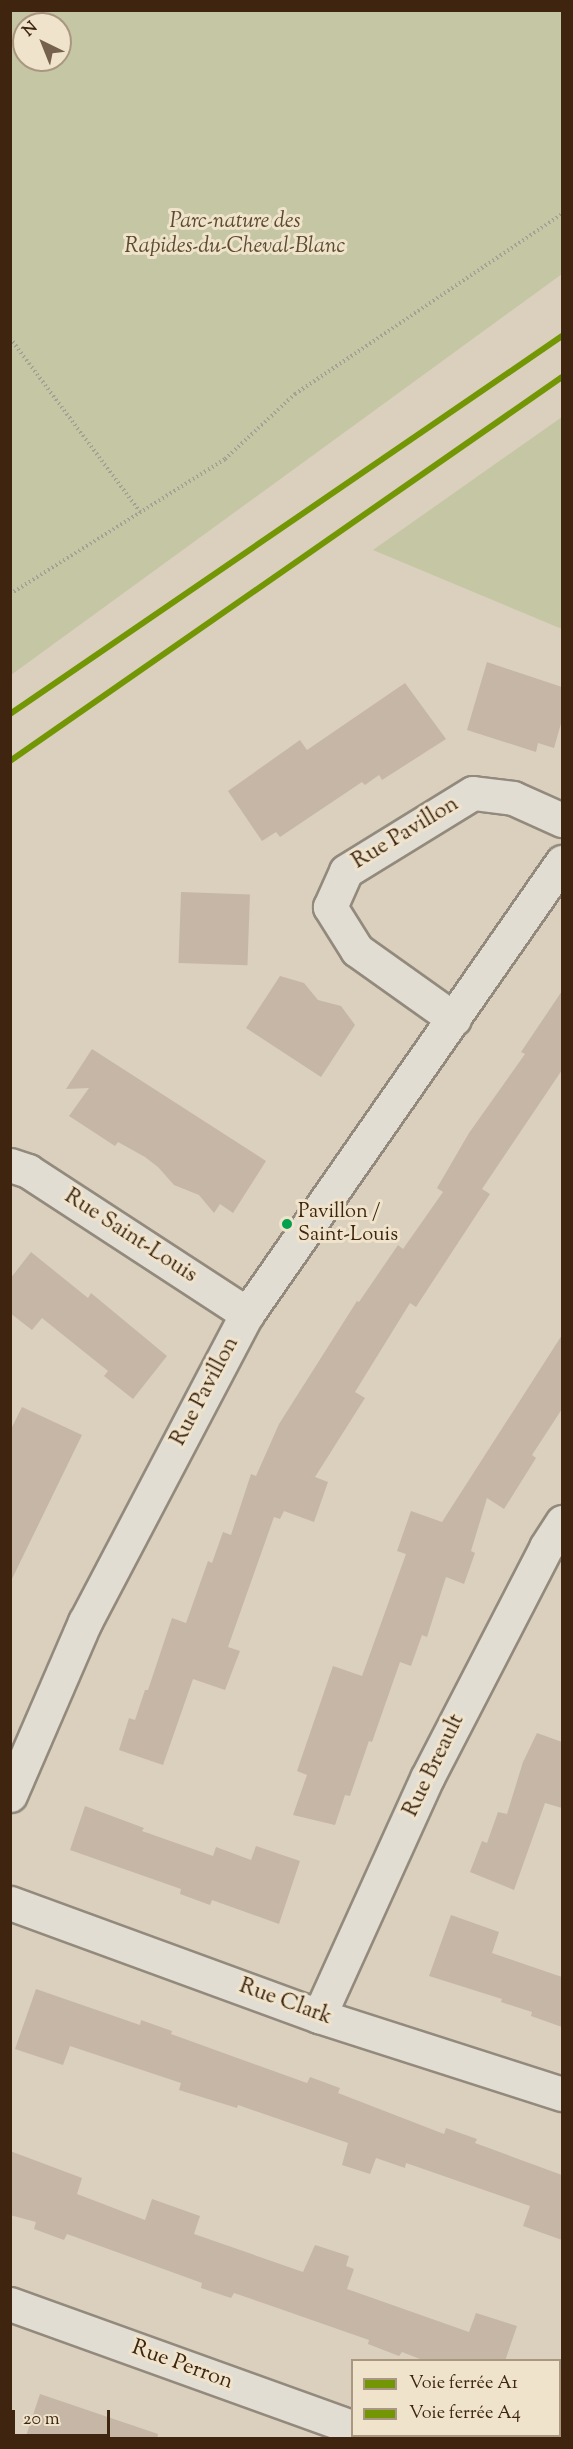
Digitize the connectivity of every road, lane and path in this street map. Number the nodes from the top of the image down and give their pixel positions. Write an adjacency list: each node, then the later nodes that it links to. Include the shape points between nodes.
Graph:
1 (562, 214): 3 (path, via 295,394 225,459)
2 (10, 338): 3 (path)
3 (140, 512): 4 (path)
4 (10, 594)
5 (562, 820): 7 (street, Rue Pavillon, via 513,798 473,794 346,871 330,907 357,950)
6 (562, 862): 7 (street, Rue Pavillon)
7 (454, 1020): 9 (street, Rue Pavillon)
8 (10, 1165): 9 (street, Rue Saint-Louis, via 28,1171)
9 (247, 1314): 11 (street, Rue Pavillon, via 85,1622)
10 (562, 1522): 13 (street, Rue Breault, via 427,1778)
11 (10, 1795)
12 (10, 1904): 13 (street, Rue Clark)
13 (319, 2016): 14 (street, Rue Clark)
14 (562, 2094)
15 (10, 2304): 16 (street, Rue Perron)
16 (351, 2427)

